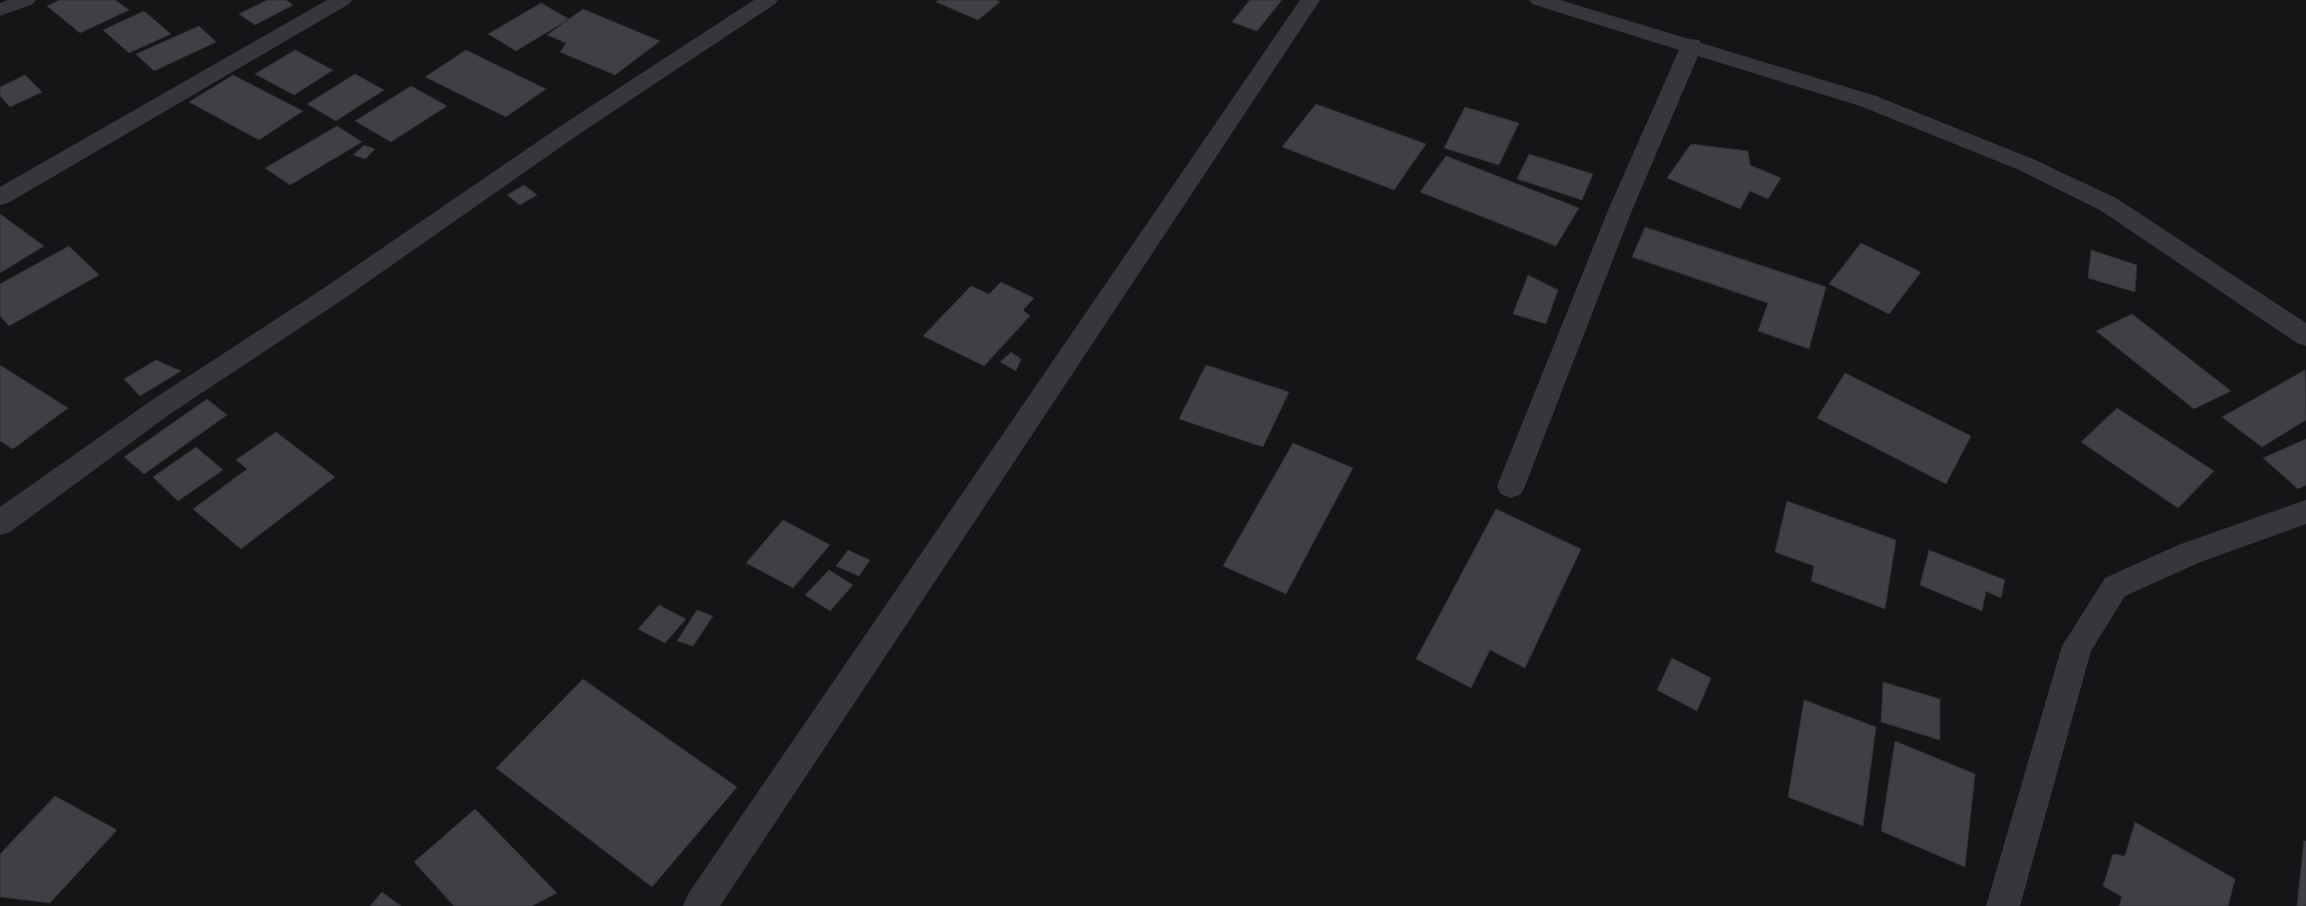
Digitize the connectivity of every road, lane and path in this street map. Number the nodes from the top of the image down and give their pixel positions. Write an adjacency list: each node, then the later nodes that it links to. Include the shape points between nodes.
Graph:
1 (26, 0): 6 (street)
2 (342, 0): 8 (street)
3 (768, 0): 12 (street, via 161,407)
4 (1310, 0): 13 (street)
5 (1539, 0): 7 (street)
6 (0, 10)
7 (1692, 45): 9 (street, via 1868,101 2025,164 2108,204); 10 (street, via 1621,208)
8 (0, 196)
9 (2306, 336)
10 (1511, 486)
11 (2306, 512): 14 (street, via 2188,554 2115,587 2077,646)
12 (0, 523)
13 (700, 906)
14 (2003, 906)

